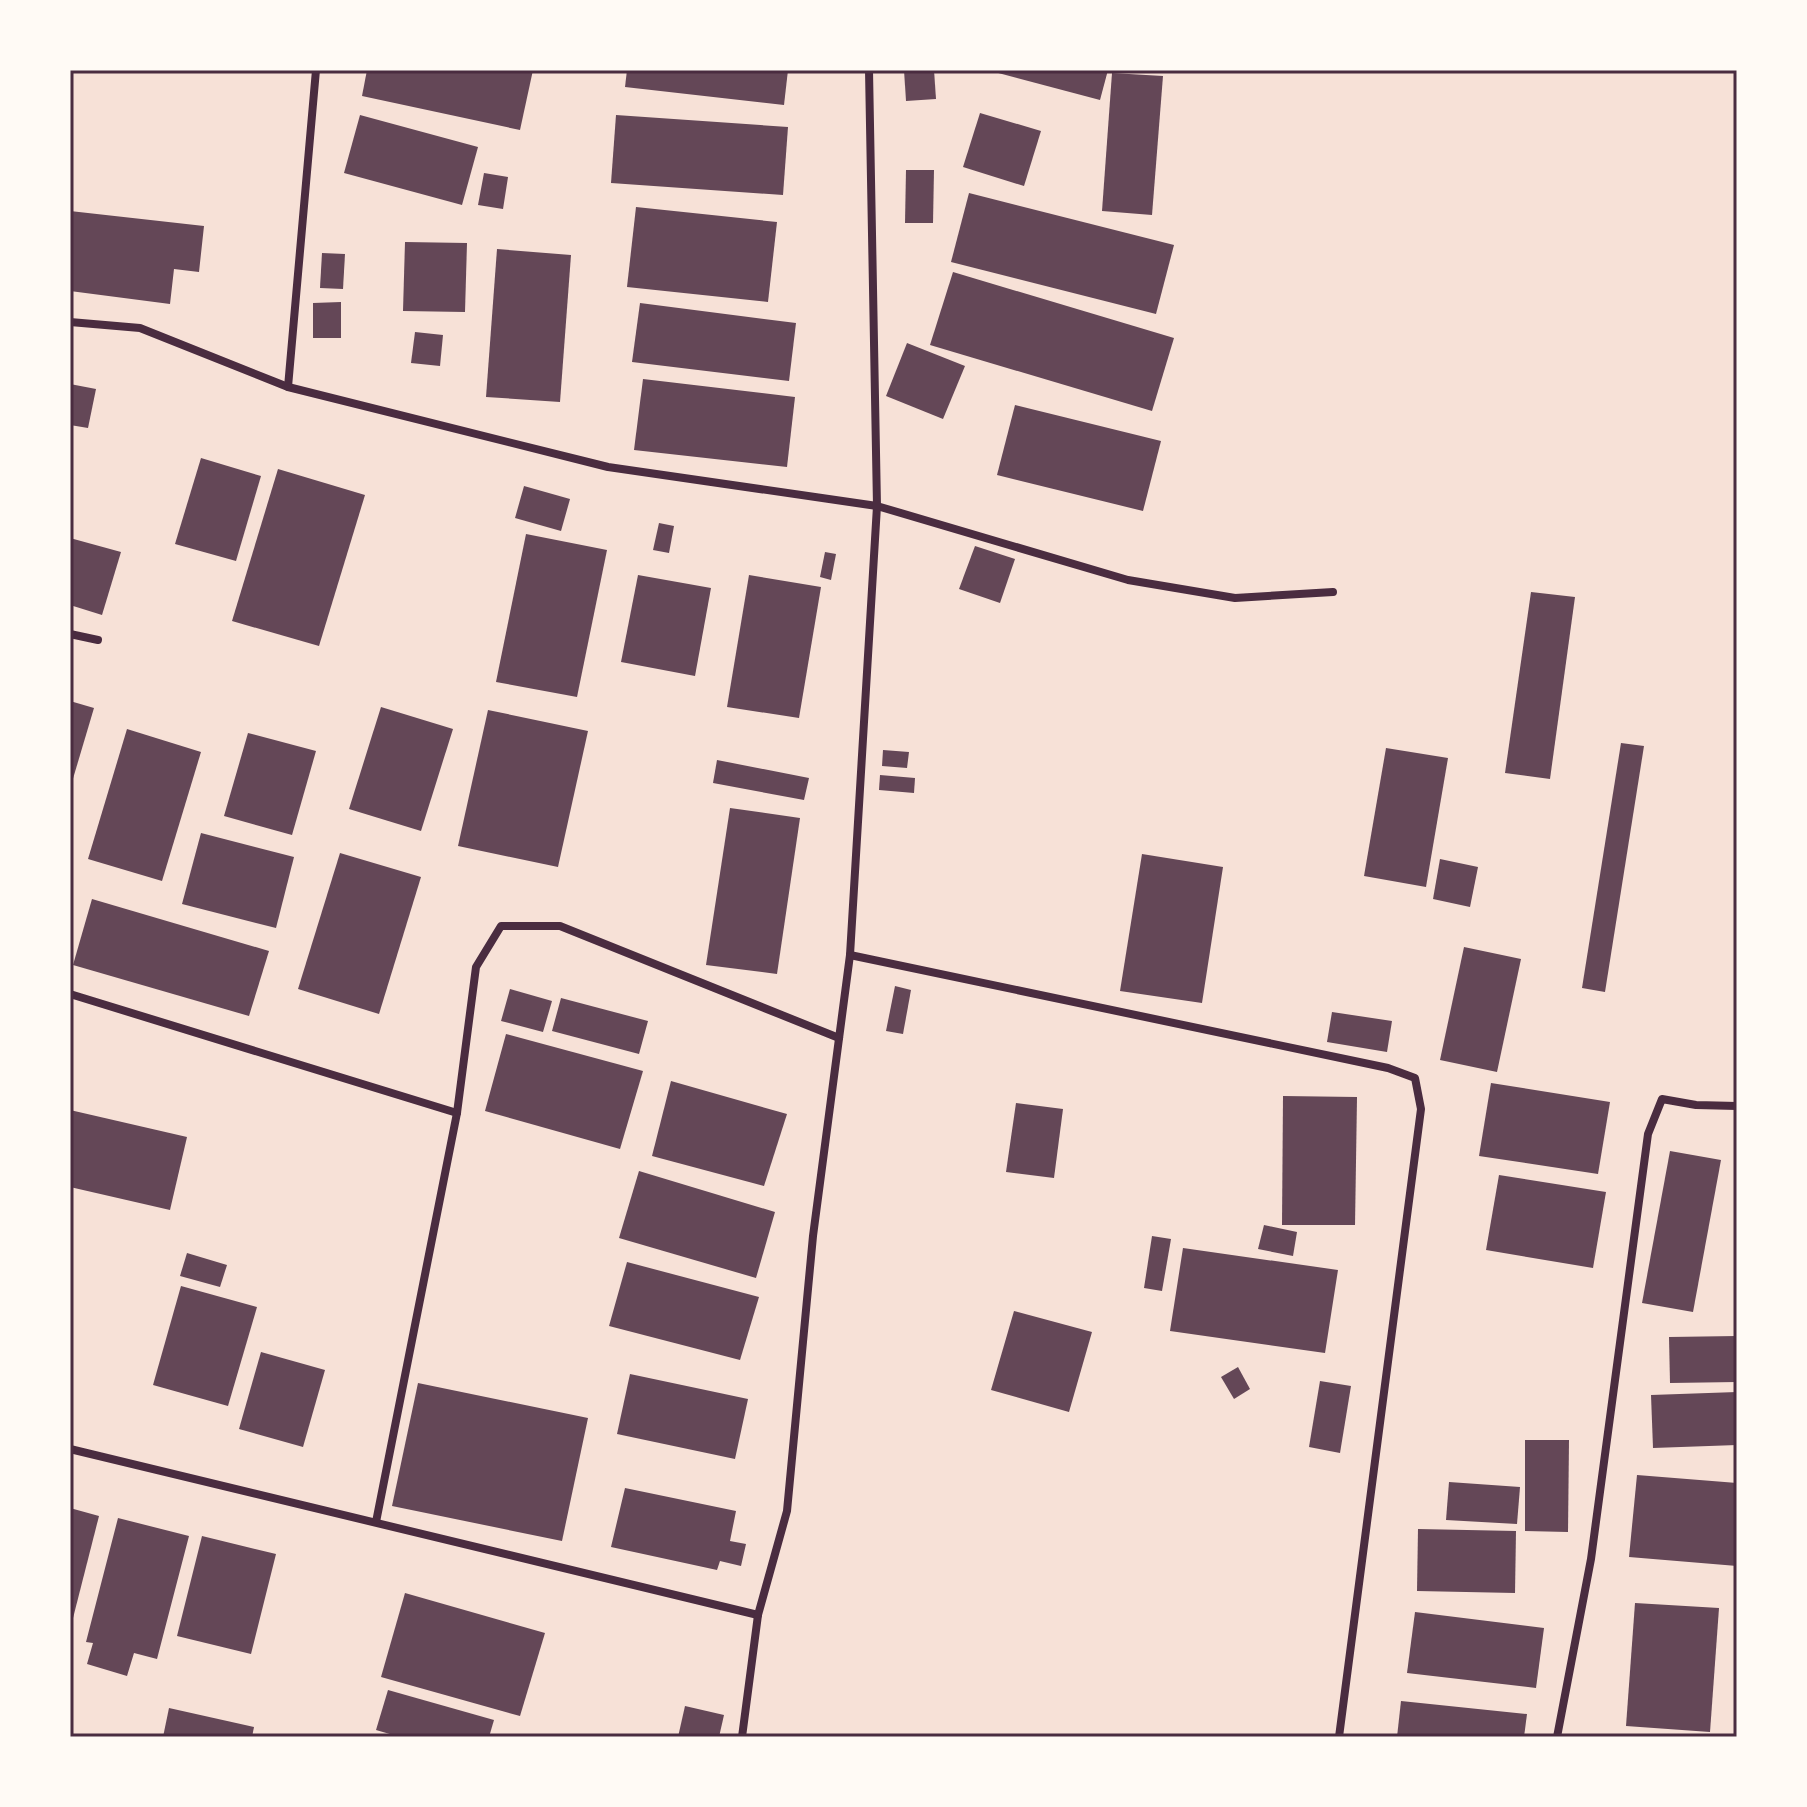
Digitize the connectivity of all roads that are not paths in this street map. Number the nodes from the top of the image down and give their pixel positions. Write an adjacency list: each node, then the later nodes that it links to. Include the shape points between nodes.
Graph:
1 (316, 70): 4 (street)
2 (869, 70): 5 (street)
3 (70, 322): 4 (street, via 140,328)
4 (288, 387): 5 (street, via 608,467)
5 (877, 506): 6 (street, via 1128,580 1235,598); 9 (street)
6 (1333, 592)
7 (70, 634): 8 (street)
8 (98, 640)
9 (850, 955): 11 (street); 18 (street, via 1388,1068 1415,1078 1421,1109)
10 (70, 994): 13 (street)
11 (839, 1038): 13 (street, via 560,926 501,926 476,967); 16 (street, via 813,1236 787,1511)
12 (1737, 1106): 19 (street, via 1662,1099 1648,1134 1591,1559)
13 (457, 1113): 15 (street)
14 (70, 1449): 15 (street)
15 (376, 1522): 16 (street)
16 (758, 1615): 17 (street)
17 (742, 1737)
18 (1339, 1737)
19 (1557, 1737)

